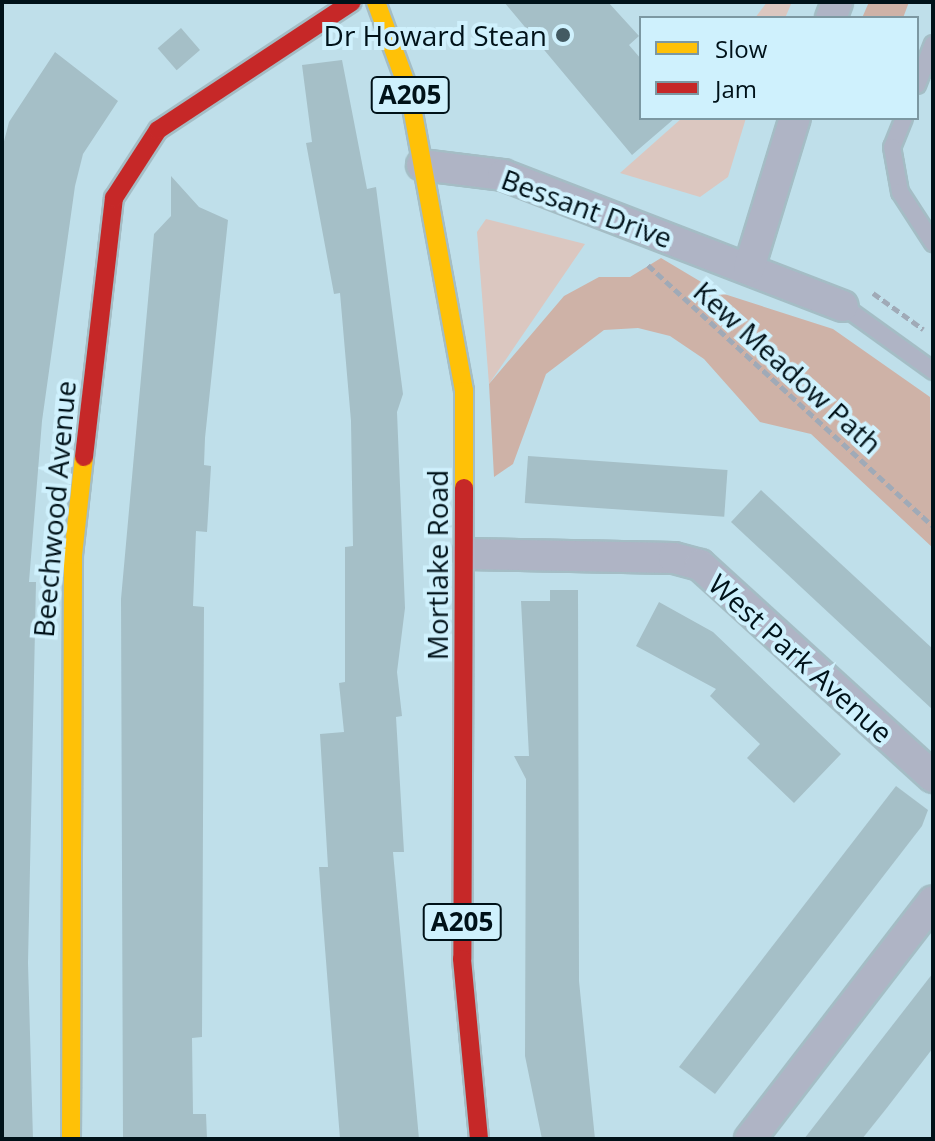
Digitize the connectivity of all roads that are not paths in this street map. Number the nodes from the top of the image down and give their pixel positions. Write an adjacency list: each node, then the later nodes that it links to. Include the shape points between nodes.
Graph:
1 (352, 2): 15 (main road, Beechwood Avenue, via 158,130 114,198 73,555)
2 (376, 2): 7 (main road, Mortlake Road / A205, via 409,91)
3 (933, 44): 4 (lane)
4 (919, 80)
5 (794, 120): 9 (street)
6 (903, 120): 8 (lane, via 892,147 900,192)
7 (422, 165): 9 (street, Bessant Drive, via 503,175); 12 (main road, Mortlake Road / A205, via 464,391)
8 (933, 242)
9 (749, 268): 10 (street, Bessant Drive)
10 (843, 306): 11 (lane)
11 (933, 371)
12 (468, 554): 13 (street, West Park Avenue, via 674,558 700,565); 16 (main road, Mortlake Road / A205, via 462,959)
13 (933, 777)
14 (933, 901): 17 (street)
15 (71, 1139)
16 (479, 1139)
17 (750, 1139)

